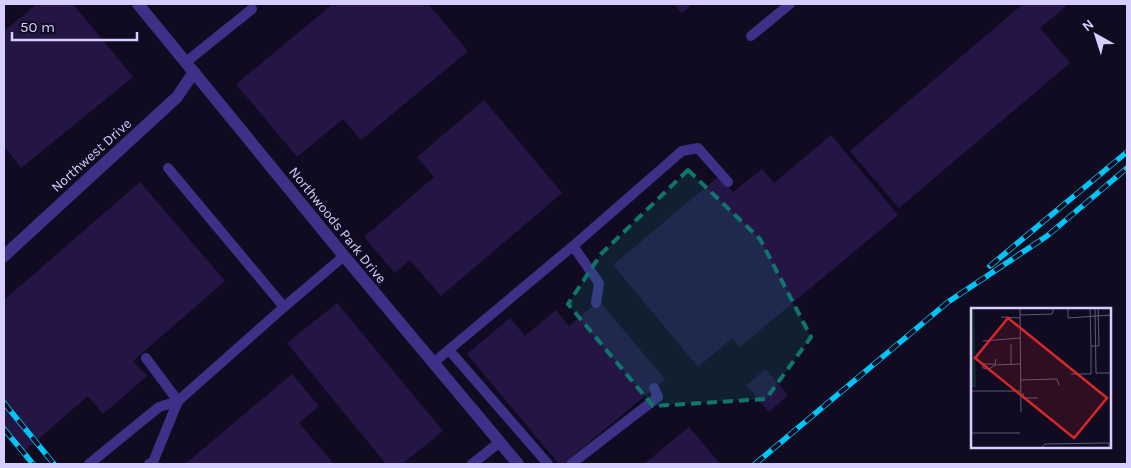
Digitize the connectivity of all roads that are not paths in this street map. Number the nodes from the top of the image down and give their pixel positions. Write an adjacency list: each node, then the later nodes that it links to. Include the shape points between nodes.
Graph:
1 (138, 4): 5 (street, Northwoods Park Drive)
2 (790, 4): 4 (lane)
3 (252, 9): 5 (lane)
4 (751, 36)
5 (190, 67): 9 (street, Northwest Drive, via 177,97); 10 (street, Northwoods Park Drive)
6 (168, 168): 12 (lane)
7 (728, 182): 8 (lane, via 698,148 682,151)
8 (573, 246): 11 (lane, via 599,283); 13 (lane)
9 (4, 256)
10 (344, 256): 12 (lane); 15 (street, Northwoods Park Drive)
11 (596, 303)
12 (284, 306): 17 (lane)
13 (449, 350): 15 (lane); 23 (lane)
14 (146, 358): 17 (lane)
15 (433, 363): 18 (street, Northwoods Park Drive)
16 (654, 388): 24 (lane, via 658,397)
17 (178, 401): 19 (lane, via 159,407); 20 (lane, via 153,462)
18 (500, 442): 21 (lane); 22 (street, Northwoods Park Drive)
19 (89, 464)
20 (149, 464)
21 (472, 464)
22 (518, 464)
23 (548, 464)
24 (571, 464)

